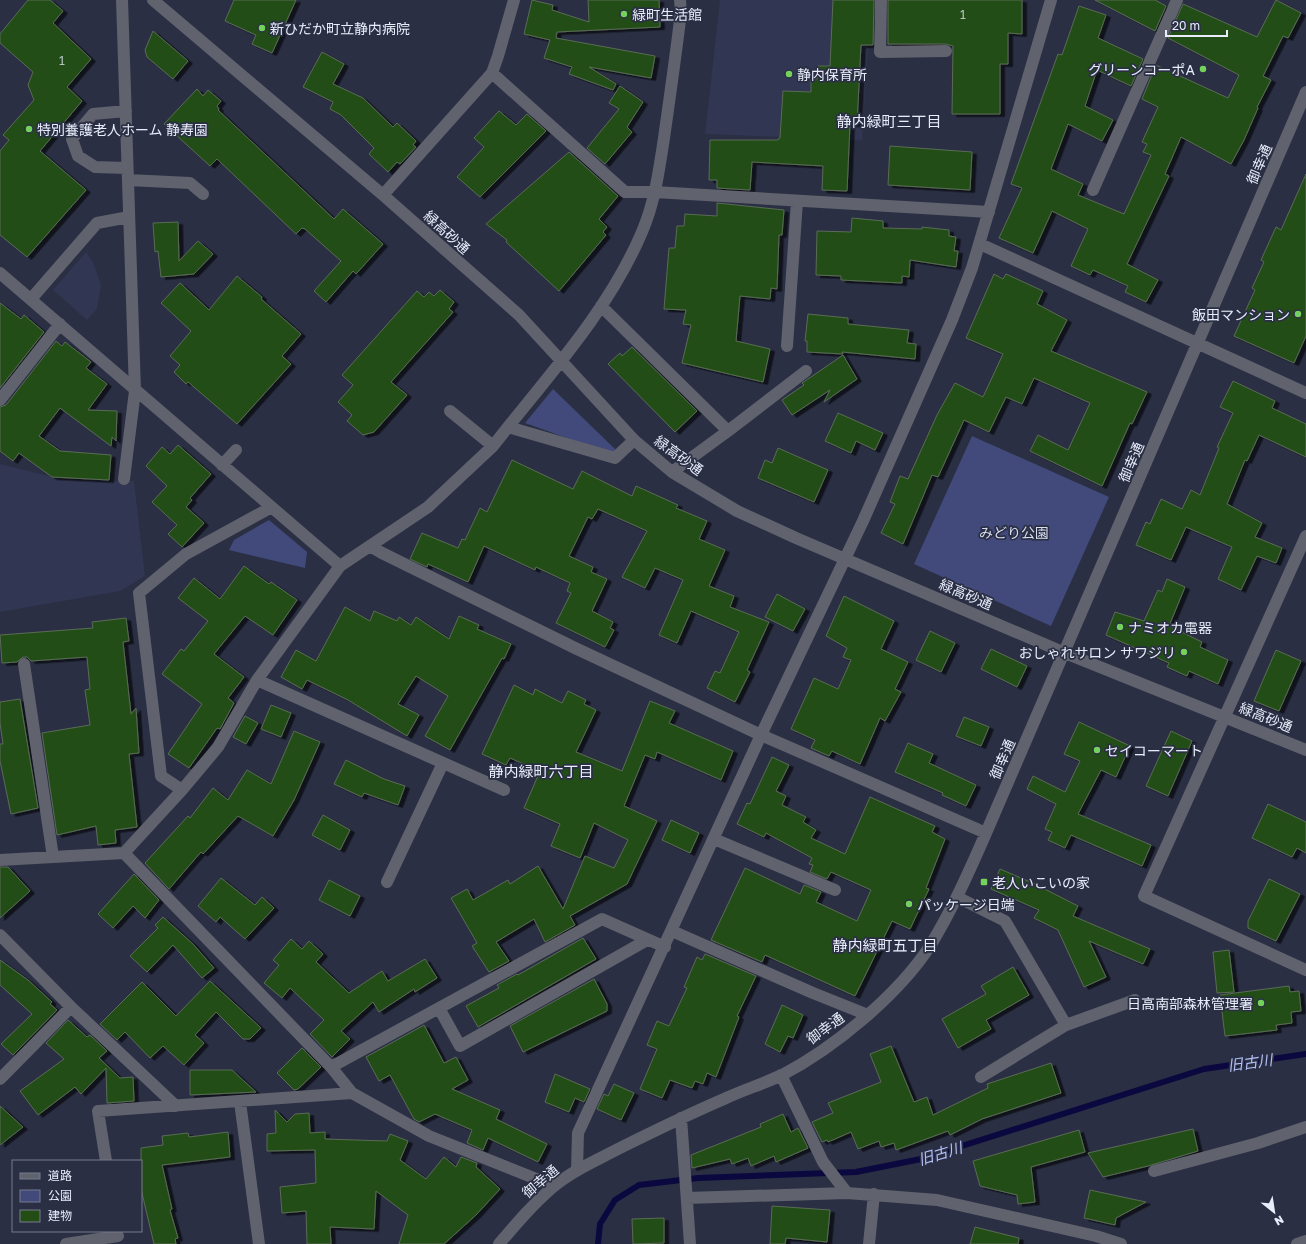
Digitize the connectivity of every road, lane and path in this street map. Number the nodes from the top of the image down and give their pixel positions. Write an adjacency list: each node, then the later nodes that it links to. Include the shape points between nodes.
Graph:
1 (122, 0): 11 (street)
2 (153, 0): 16 (street, 緑高砂通)
3 (514, 0): 9 (street)
4 (680, 0): 14 (street, via 681,12 672,84)
5 (881, 0): 8 (street, via 880,52)
6 (1052, 0): 18 (street)
7 (1177, 0): 13 (street)
8 (946, 51)
9 (492, 74): 14 (street, via 625,192); 16 (street)
10 (1306, 92): 25 (street, 御幸通)
11 (126, 110): 12 (street); 12 (street, via 93,114 72,139 78,156 95,167)
12 (127, 174): 15 (street, via 190,183); 19 (street)
13 (1093, 190)
14 (656, 192): 17 (street); 23 (street, via 624,271)
15 (203, 194)
16 (383, 195): 27 (street, 緑高砂通, via 519,315)
17 (797, 201): 18 (street); 26 (street)
18 (989, 212): 20 (street)
19 (129, 217): 22 (street, via 97,223); 29 (street)
20 (980, 244): 25 (street); 44 (street, via 952,320)
21 (0, 273): 22 (street)
22 (31, 299): 24 (street)
23 (601, 306): 27 (street); 34 (street)
24 (60, 324): 29 (street); 31 (street)
25 (1198, 344): 30 (street); 46 (street, 御幸通)
26 (787, 346)
27 (561, 360): 33 (street); 35 (street, 緑高砂通)
28 (806, 371): 34 (street)
29 (135, 391): 38 (street); 40 (street)
30 (1306, 394)
31 (0, 400)
32 (450, 411): 36 (street)
33 (508, 427): 35 (street, via 615,458); 36 (street)
34 (728, 431): 39 (street)
35 (634, 440): 39 (street, 緑高砂通)
36 (493, 446): 43 (street, via 428,507)
37 (236, 450): 38 (street)
38 (222, 465): 41 (street)
39 (672, 472): 44 (street, 緑高砂通, via 737,511)
40 (124, 479)
41 (270, 508): 45 (street); 53 (street, via 186,554 139,593 162,776)
42 (1306, 536): 49 (street)
43 (370, 546): 45 (street); 50 (street, via 575,648)
44 (845, 559): 46 (street, 緑高砂通); 50 (street)
45 (340, 566): 48 (street)
46 (1065, 653): 49 (street, 緑高砂通); 55 (street, 御幸通)
47 (24, 664): 58 (street)
48 (257, 680): 52 (street); 53 (street, via 218,747)
49 (1225, 717): 51 (street, 緑高砂通); 67 (street, via 1144,896)
50 (761, 735): 55 (street); 56 (street)
51 (1306, 750)
52 (443, 763): 54 (street); 60 (street)
53 (182, 790): 57 (street)
54 (504, 790)
55 (986, 833): 62 (street, 御幸通)
56 (714, 839): 61 (street); 63 (street)
57 (124, 853): 58 (street); 73 (street)
58 (53, 857): 59 (street)
59 (0, 860)
60 (387, 882)
61 (835, 890)
62 (957, 897): 71 (street, 御幸通, via 929,946); 72 (street, via 1005,921)
63 (672, 931): 66 (street); 71 (street)
64 (0, 935): 69 (street)
65 (647, 940): 66 (street); 70 (street, via 602,919); 70 (street, via 460,1046)
66 (664, 947): 83 (street, via 578,1133)
67 (1306, 970)
68 (1135, 1000): 72 (street)
69 (71, 1007): 76 (street); 79 (street)
70 (440, 1008): 73 (street)
71 (868, 1015): 74 (street, 御幸通, via 825,1049)
72 (1066, 1025): 75 (street)
73 (331, 1067): 77 (street)
74 (781, 1075): 80 (street, 御幸通); 86 (street, via 823,1162)
75 (981, 1077)
76 (0, 1080)
77 (352, 1093): 78 (street); 85 (street, via 430,1136)
78 (240, 1102): 79 (street); 93 (street)
79 (176, 1106): 82 (street, via 98,1111)
80 (680, 1118): 83 (street, 御幸通); 88 (street)
81 (1306, 1126): 84 (street, via 1258,1143)
82 (106, 1160)
83 (577, 1170): 85 (street, 御幸通)
84 (1154, 1170)
85 (554, 1186): 94 (street, 御幸通, via 521,1217)
86 (845, 1190): 87 (street); 88 (street)
87 (874, 1194): 90 (street, via 936,1200); 96 (street)
88 (686, 1196): 95 (street)
89 (118, 1237): 92 (street)
90 (1096, 1240): 97 (street)
91 (1306, 1241): 98 (street)
92 (66, 1244)
93 (259, 1244)
94 (499, 1244)
95 (690, 1244)
96 (869, 1244)
97 (1121, 1244)
98 (1297, 1244)

